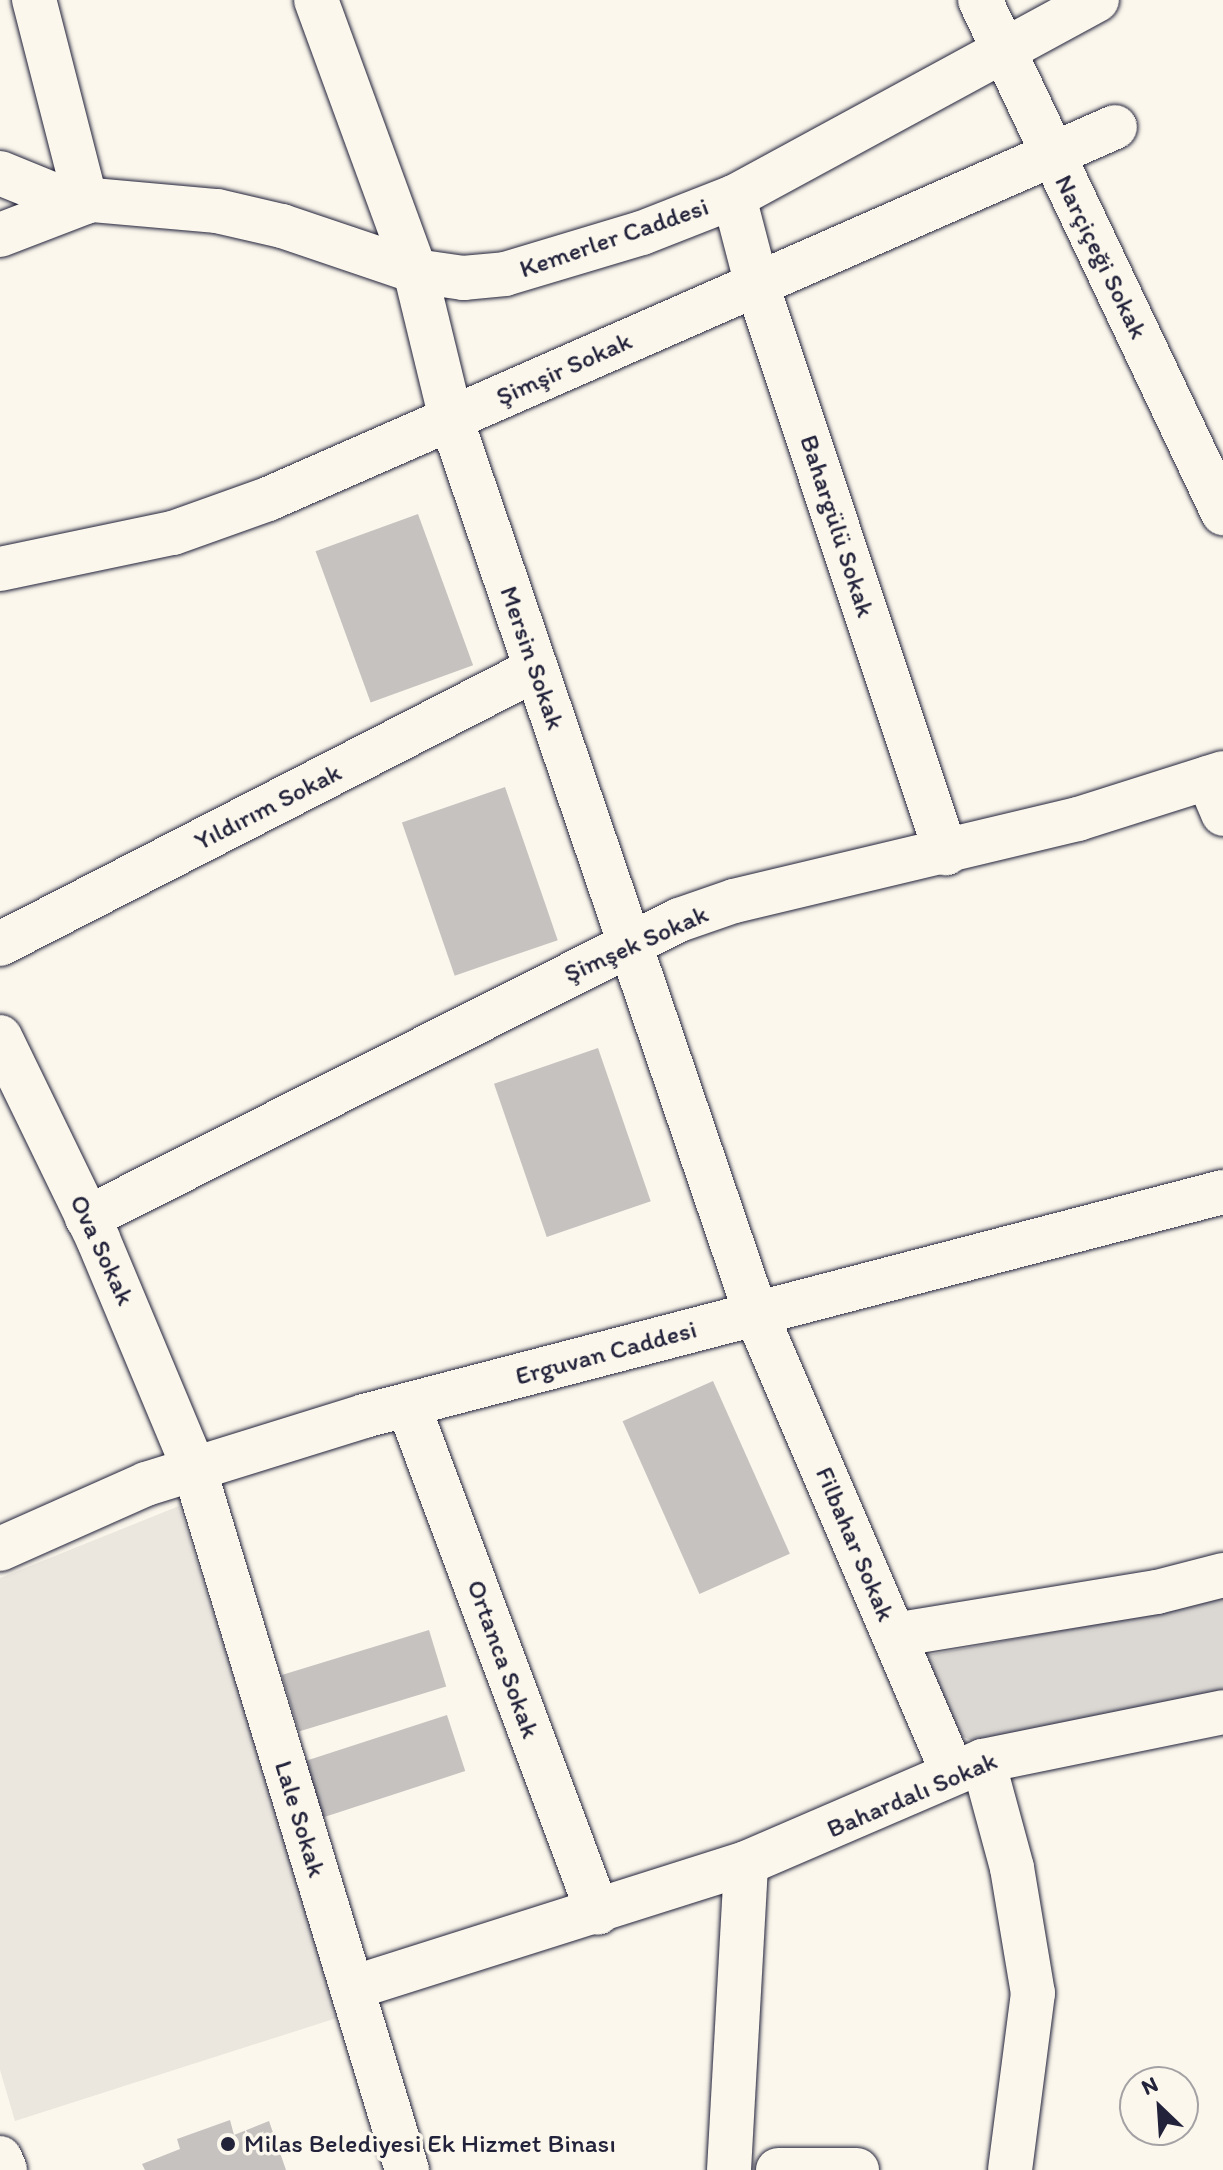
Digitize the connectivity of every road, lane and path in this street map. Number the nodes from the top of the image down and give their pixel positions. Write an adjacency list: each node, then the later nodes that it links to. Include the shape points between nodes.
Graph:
1 (34, 0): 10 (street)
2 (316, 0): 12 (street, Mersin Sokak)
3 (980, 0): 5 (street, Narçiçeği Sokak)
4 (1097, 0): 5 (street, Kemerler Caddesi)
5 (1002, 50): 7 (street, Narçiçeği Sokak); 9 (street, Kemerler Caddesi)
6 (1115, 127): 7 (street, Şimşir Sokak)
7 (1052, 156): 13 (street, Şimşir Sokak); 15 (street, Narçiçeği Sokak)
8 (0, 173): 10 (street)
9 (734, 197): 12 (street, Kemerler Caddesi, via 642,233 505,274 463,278); 13 (street, Bahargülü Sokak)
10 (86, 202): 11 (street, Kemerler Caddesi); 12 (street, Kemerler Caddesi, via 217,211 326,239)
11 (0, 235)
12 (415, 271): 14 (street, Mersin Sokak)
13 (757, 285): 14 (street, Şimşir Sokak); 19 (street, Bahargülü Sokak)
14 (451, 419): 16 (street, Şimşir Sokak, via 268,499 173,533); 17 (street, Mersin Sokak)
15 (1223, 513)
16 (0, 569)
17 (536, 669): 20 (street, Mersin Sokak); 21 (street, Yıldırım Sokak)
18 (1218, 789): 19 (street, Şimşek Sokak)
19 (946, 853): 20 (street, Şimşek Sokak, via 734,901)
20 (630, 943): 24 (street, Şimşek Sokak); 25 (street, Mersin Sokak)
21 (0, 944)
22 (0, 1039): 24 (street, Ova Sokak)
23 (1223, 1192): 25 (street, Erguvan Caddesi)
24 (87, 1218): 27 (street, Ova Sokak)
25 (756, 1314): 26 (street, Erguvan Caddesi); 30 (street, Filbahar Sokak)
26 (408, 1405): 27 (street, Erguvan Caddesi); 34 (street, Ortanca Sokak)
27 (194, 1468): 28 (street, Erguvan Caddesi); 35 (street, Lale Sokak)
28 (0, 1549)
29 (1223, 1575): 30 (street, via 1157,1592)
30 (894, 1635): 32 (street, Filbahar Sokak)
31 (1223, 1712): 32 (street, Bahardalı Sokak)
32 (968, 1767): 33 (street, Bahardalı Sokak); 42 (street, Filbahar Sokak, via 1012,1868 1033,1993)
33 (746, 1863): 34 (street, Bahardalı Sokak); 39 (street)
34 (598, 1913): 35 (street, Bahardalı Sokak)
35 (352, 1988): 38 (street, Lale Sokak)
36 (0, 2158): 37 (street)
37 (5, 2170)
38 (407, 2170)
39 (729, 2170)
40 (778, 2170): 41 (street)
41 (857, 2170)
42 (1010, 2170)

